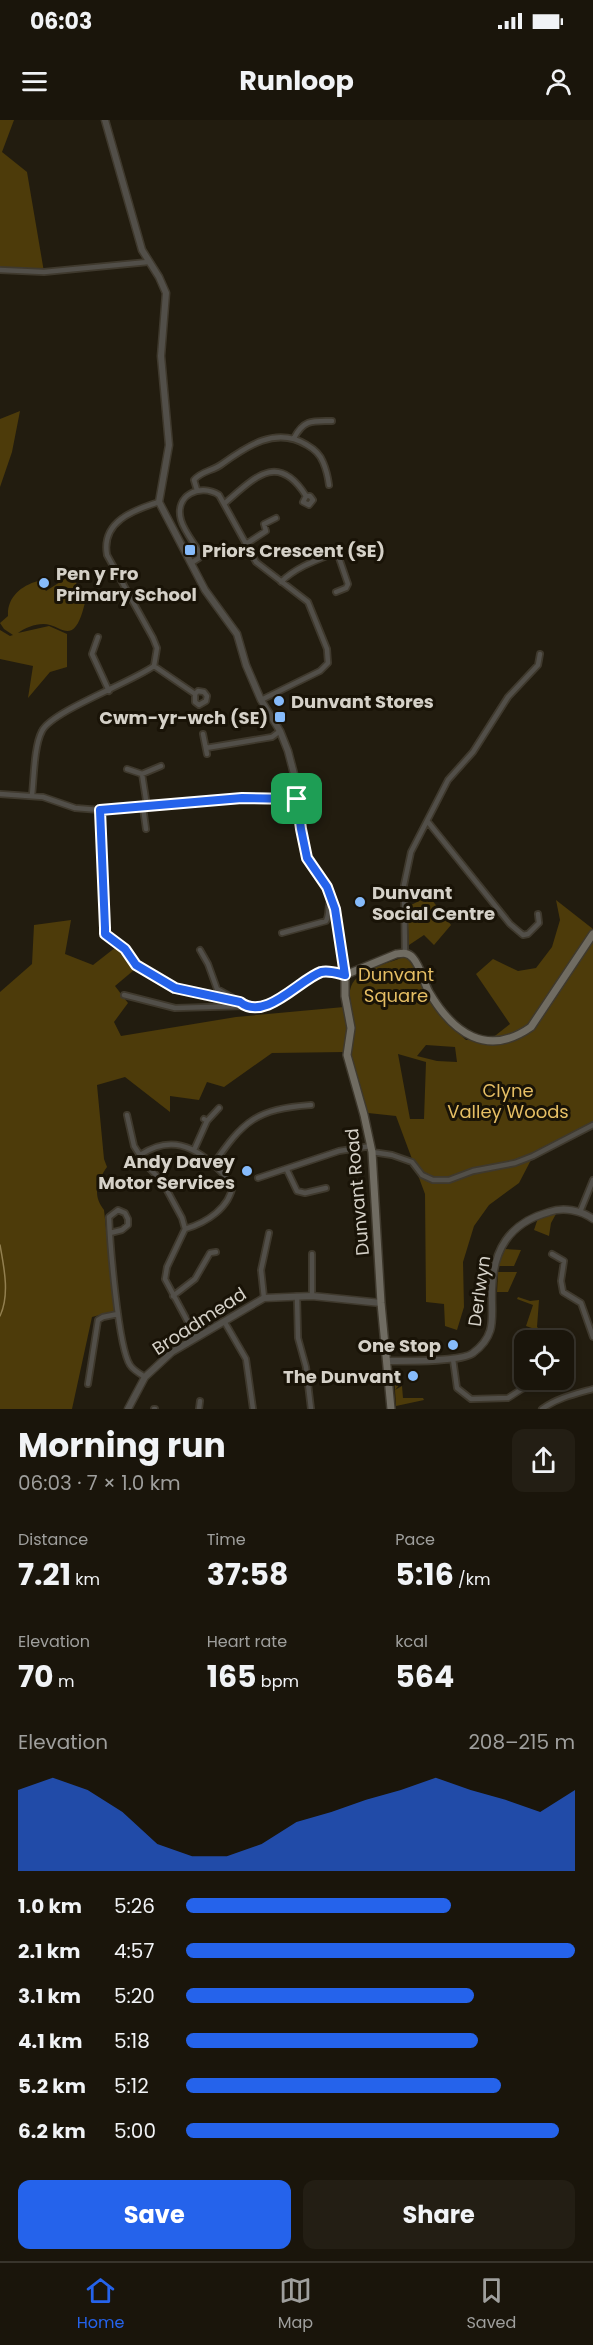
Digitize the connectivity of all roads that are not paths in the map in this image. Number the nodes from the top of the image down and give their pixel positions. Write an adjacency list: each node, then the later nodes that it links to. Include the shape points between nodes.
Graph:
1 (105, 120): 2 (street, via 133,225)
2 (148, 262): 3 (street, via 44,272); 9 (street, via 166,294 161,356 169,445)
3 (0, 270)
4 (332, 422): 5 (street, via 302,425)
5 (294, 438): 6 (street, via 321,457); 7 (street, via 272,437 255,443 199,474 194,480)
6 (329, 485)
7 (197, 490): 10 (street, via 210,489); 13 (street, via 187,497 180,512 181,521 200,553)
8 (306, 496): 10 (street, via 297,481 277,472 254,479)
9 (159, 502): 13 (street); 18 (street, via 115,523 105,546 153,638 157,648)
10 (225, 503): 12 (street)
11 (276, 518): 12 (street, via 264,524 266,531)
12 (246, 544): 14 (street, via 256,562)
13 (191, 563): 21 (street, via 237,634)
14 (281, 582): 15 (street, via 309,563 337,552 348,584); 21 (street, via 308,602 327,649 328,663 320,671)
15 (336, 592)
16 (98, 637): 19 (street, via 92,654)
17 (540, 654): 32 (street, via 538,665 508,697 473,752 448,780)
18 (154, 666): 19 (street); 20 (street)
19 (109, 691): 28 (street, via 55,717 42,730)
20 (195, 694)
21 (261, 700): 22 (street)
22 (280, 731): 23 (street, via 272,737 207,751); 29 (street, via 294,774)
23 (203, 734)
24 (161, 766): 26 (street)
25 (127, 769): 26 (street)
26 (141, 774): 30 (street)
27 (0, 794): 28 (street)
28 (32, 795): 31 (street, via 75,808)
29 (297, 799): 30 (street, via 242,798); 34 (street, via 307,858)
30 (145, 806): 31 (street); 33 (street)
31 (100, 810): 42 (street, via 105,934 125,949 136,965 175,988)
32 (428, 822): 35 (street, via 523,935 539,923); 39 (street, via 411,852 404,885)
33 (146, 829)
34 (331, 899): 36 (street, via 326,921); 40 (street)
35 (538, 914)
36 (282, 933)
37 (593, 934): 39 (main road, via 531,1027 518,1036 492,1042 478,1040 453,1026 413,958)
38 (200, 950): 42 (street, via 217,989)
39 (405, 953): 40 (main road)
40 (345, 975): 42 (street, via 322,972 277,1001); 47 (main road, Dunvant Road, via 351,1028 347,1055)
41 (124, 995): 42 (street, via 174,1008)
42 (243, 1004)
43 (311, 1106): 50 (street, via 282,1108 245,1124)
44 (219, 1108): 48 (street, via 205,1120)
45 (127, 1114): 49 (street)
46 (593, 1125): 47 (street, via 515,1163 449,1180 433,1180 422,1175 412,1162)
47 (371, 1149): 51 (street, via 339,1151); 67 (main road, Dunvant Road)
48 (194, 1150): 49 (street, via 173,1143 153,1146); 50 (street)
49 (140, 1155): 57 (street, via 162,1182)
50 (213, 1165): 57 (street, via 233,1184 233,1190 218,1212)
51 (287, 1170): 52 (street); 54 (street, via 297,1191 305,1193)
52 (258, 1178)
53 (593, 1180): 55 (street)
54 (321, 1186)
55 (580, 1212): 56 (street, Derlwyn); 72 (street, Derlwyn, via 557,1209 532,1216 510,1233 498,1253 493,1272 494,1315 486,1341 471,1355)
56 (593, 1219)
57 (185, 1230): 63 (street, via 167,1267 165,1279)
58 (269, 1232): 66 (street, via 261,1270)
59 (110, 1233): 59 (street, via 110,1217 122,1211 128,1225); 68 (street)
60 (216, 1252): 63 (street, via 210,1252 189,1286)
61 (312, 1254): 65 (street)
62 (552, 1254): 71 (street, via 567,1261 561,1281 563,1292 586,1309)
63 (173, 1296): 70 (street)
64 (297, 1296): 65 (street, Broadmead); 66 (street, Broadmead); 82 (street, via 298,1338)
65 (312, 1296): 67 (street, Broadmead)
66 (264, 1298): 69 (street, Broadmead)
67 (381, 1303): 73 (main road, Dunvant Road)
68 (118, 1314): 74 (street, via 129,1365); 75 (street, via 98,1320 93,1375)
69 (224, 1321): 70 (street, Broadmead); 81 (street, via 246,1359)
70 (196, 1336): 74 (street, Broadmead)
71 (593, 1338)
72 (453, 1359): 73 (street, Derlwyn); 77 (street, via 457,1388 471,1399 508,1398)
73 (387, 1361): 83 (main road, Dunvant Road)
74 (145, 1377): 79 (street, Broadmead)
75 (88, 1384)
76 (593, 1389): 84 (street)
77 (520, 1390)
78 (200, 1401): 80 (street)
79 (128, 1409)
80 (199, 1409)
81 (253, 1409)
82 (311, 1409)
83 (391, 1409)
84 (542, 1409)

